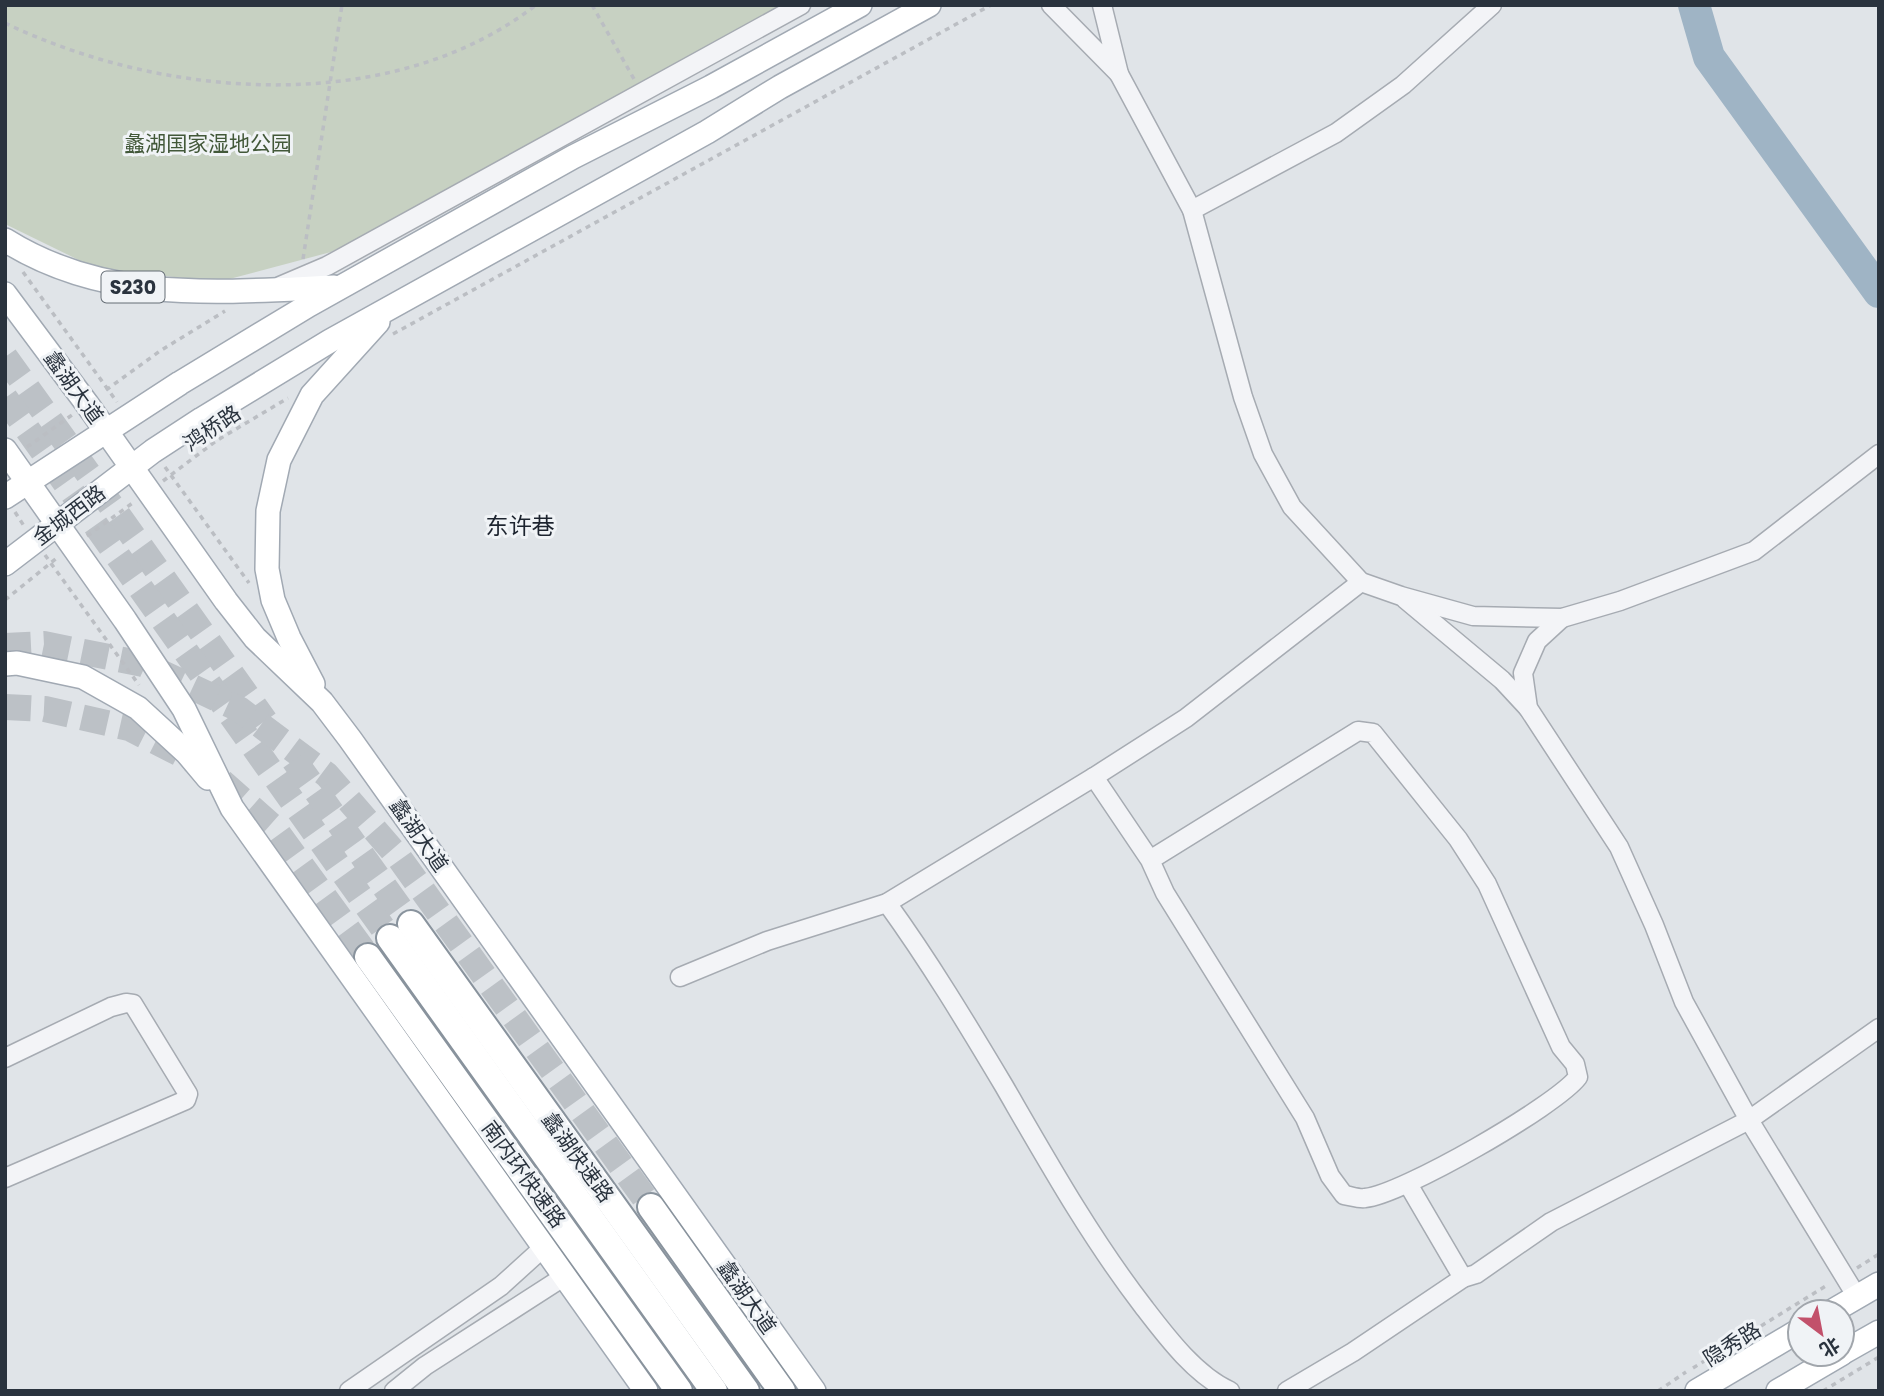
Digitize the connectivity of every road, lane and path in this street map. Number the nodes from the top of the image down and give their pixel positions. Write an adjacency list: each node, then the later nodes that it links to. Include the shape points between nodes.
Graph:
1 (342, 5): 13 (path)
2 (536, 5): 13 (path, via 434,60)
3 (592, 5): 14 (path)
4 (801, 5): 14 (street)
5 (859, 5): 18 (main road)
6 (929, 5): 22 (main road, 金城西路)
7 (990, 5): 23 (path)
8 (1051, 5): 12 (street)
9 (1102, 5): 12 (street)
10 (1492, 5): 15 (street, via 1403,85 1336,133)
11 (5, 23): 13 (path, via 77,54 132,69 237,83)
12 (1119, 74): 15 (street)
13 (330, 82): 17 (path)
14 (642, 93): 17 (street)
15 (1192, 210): 38 (street, via 1263,454 1292,507)
16 (5, 240): 19 (main road, S230, via 58,267 125,286 181,292)
17 (301, 277): 19 (street)
18 (341, 287): 19 (main road, S230); 26 (main road)
19 (269, 290)
20 (5, 294): 25 (main road, 蠡湖大道)
21 (232, 306): 25 (path)
22 (392, 307): 30 (main road, 金城西路, via 202,419); 43 (main road, via 312,395 279,460 268,511 267,569 273,600)
23 (391, 336)
24 (299, 391): 32 (path, 鸿桥路, via 216,441)
25 (87, 404): 26 (main road, 蠡湖大道); 27 (path)
26 (106, 431): 30 (main road, 蠡湖大道); 31 (main road)
27 (49, 432)
28 (5, 450): 31 (main road)
29 (1879, 454): 40 (street, via 1754,551)
30 (132, 467): 32 (main road, 蠡湖大道); 35 (main road, 金城西路)
31 (28, 482): 33 (main road); 35 (main road)
32 (149, 491): 34 (path, 鸿桥路); 43 (main road, 蠡湖大道, via 255,638)
33 (9, 503): 36 (path)
34 (112, 518)
35 (57, 524): 36 (main road, 金城西路); 46 (main road, via 184,709)
36 (35, 541): 37 (main road, 金城西路); 42 (path)
37 (5, 564)
38 (1361, 582): 39 (street); 45 (street, via 1186,718)
39 (1401, 596): 40 (street, via 1473,616); 44 (street, via 1502,680)
40 (1562, 618): 44 (street, via 1537,641 1523,673)
41 (5, 664): 46 (main road, via 83,677 138,708 187,753)
42 (141, 688)
43 (322, 702): 76 (main road, 蠡湖大道)
44 (1528, 708): 53 (street, via 1619,847 1684,1002)
45 (1094, 778): 47 (street); 48 (street)
46 (232, 808): 57 (main road)
47 (1150, 860): 55 (street, via 1165,893 1305,1118 1330,1176 1344,1195 1365,1198); 55 (street, via 1358,730 1380,740 1458,839 1487,884 1578,1077 1538,1110)
48 (887, 903): 50 (street, via 767,941); 77 (street, via 927,960 1108,1261 1174,1346)
49 (368, 957): 72 (highway, 南内环快速路)
50 (680, 977)
51 (1879, 1028): 53 (street)
52 (5, 1058): 54 (street, via 111,1007 133,1004 188,1094 186,1100)
53 (1749, 1120): 60 (street); 61 (street, via 1551,1222 1476,1274)
54 (5, 1178)
55 (1408, 1184): 61 (street)
56 (651, 1207): 75 (highway)
57 (544, 1247): 59 (main road); 69 (street, via 501,1286)
58 (1879, 1254): 60 (path, 隐秀路)
59 (565, 1276): 70 (street); 71 (main road)
60 (1844, 1276): 63 (street); 79 (path, 隐秀路)
61 (1463, 1278): 78 (street, via 1353,1353)
62 (1879, 1284): 63 (main road)
63 (1857, 1297)
64 (1879, 1332): 66 (main road)
65 (1786, 1338): 80 (main road, 隐秀路)
66 (1856, 1346)
67 (1879, 1357): 82 (path)
68 (1818, 1368): 81 (main road)
69 (349, 1391)
70 (394, 1391)
71 (646, 1391)
72 (679, 1391)
73 (715, 1391): 74 (highway, 蠡湖快速路, via 400,931)
74 (746, 1391)
75 (782, 1391)
76 (814, 1391)
77 (1230, 1391)
78 (1287, 1391)
79 (1658, 1391)
80 (1697, 1391)
81 (1778, 1391)
82 (1823, 1391)

